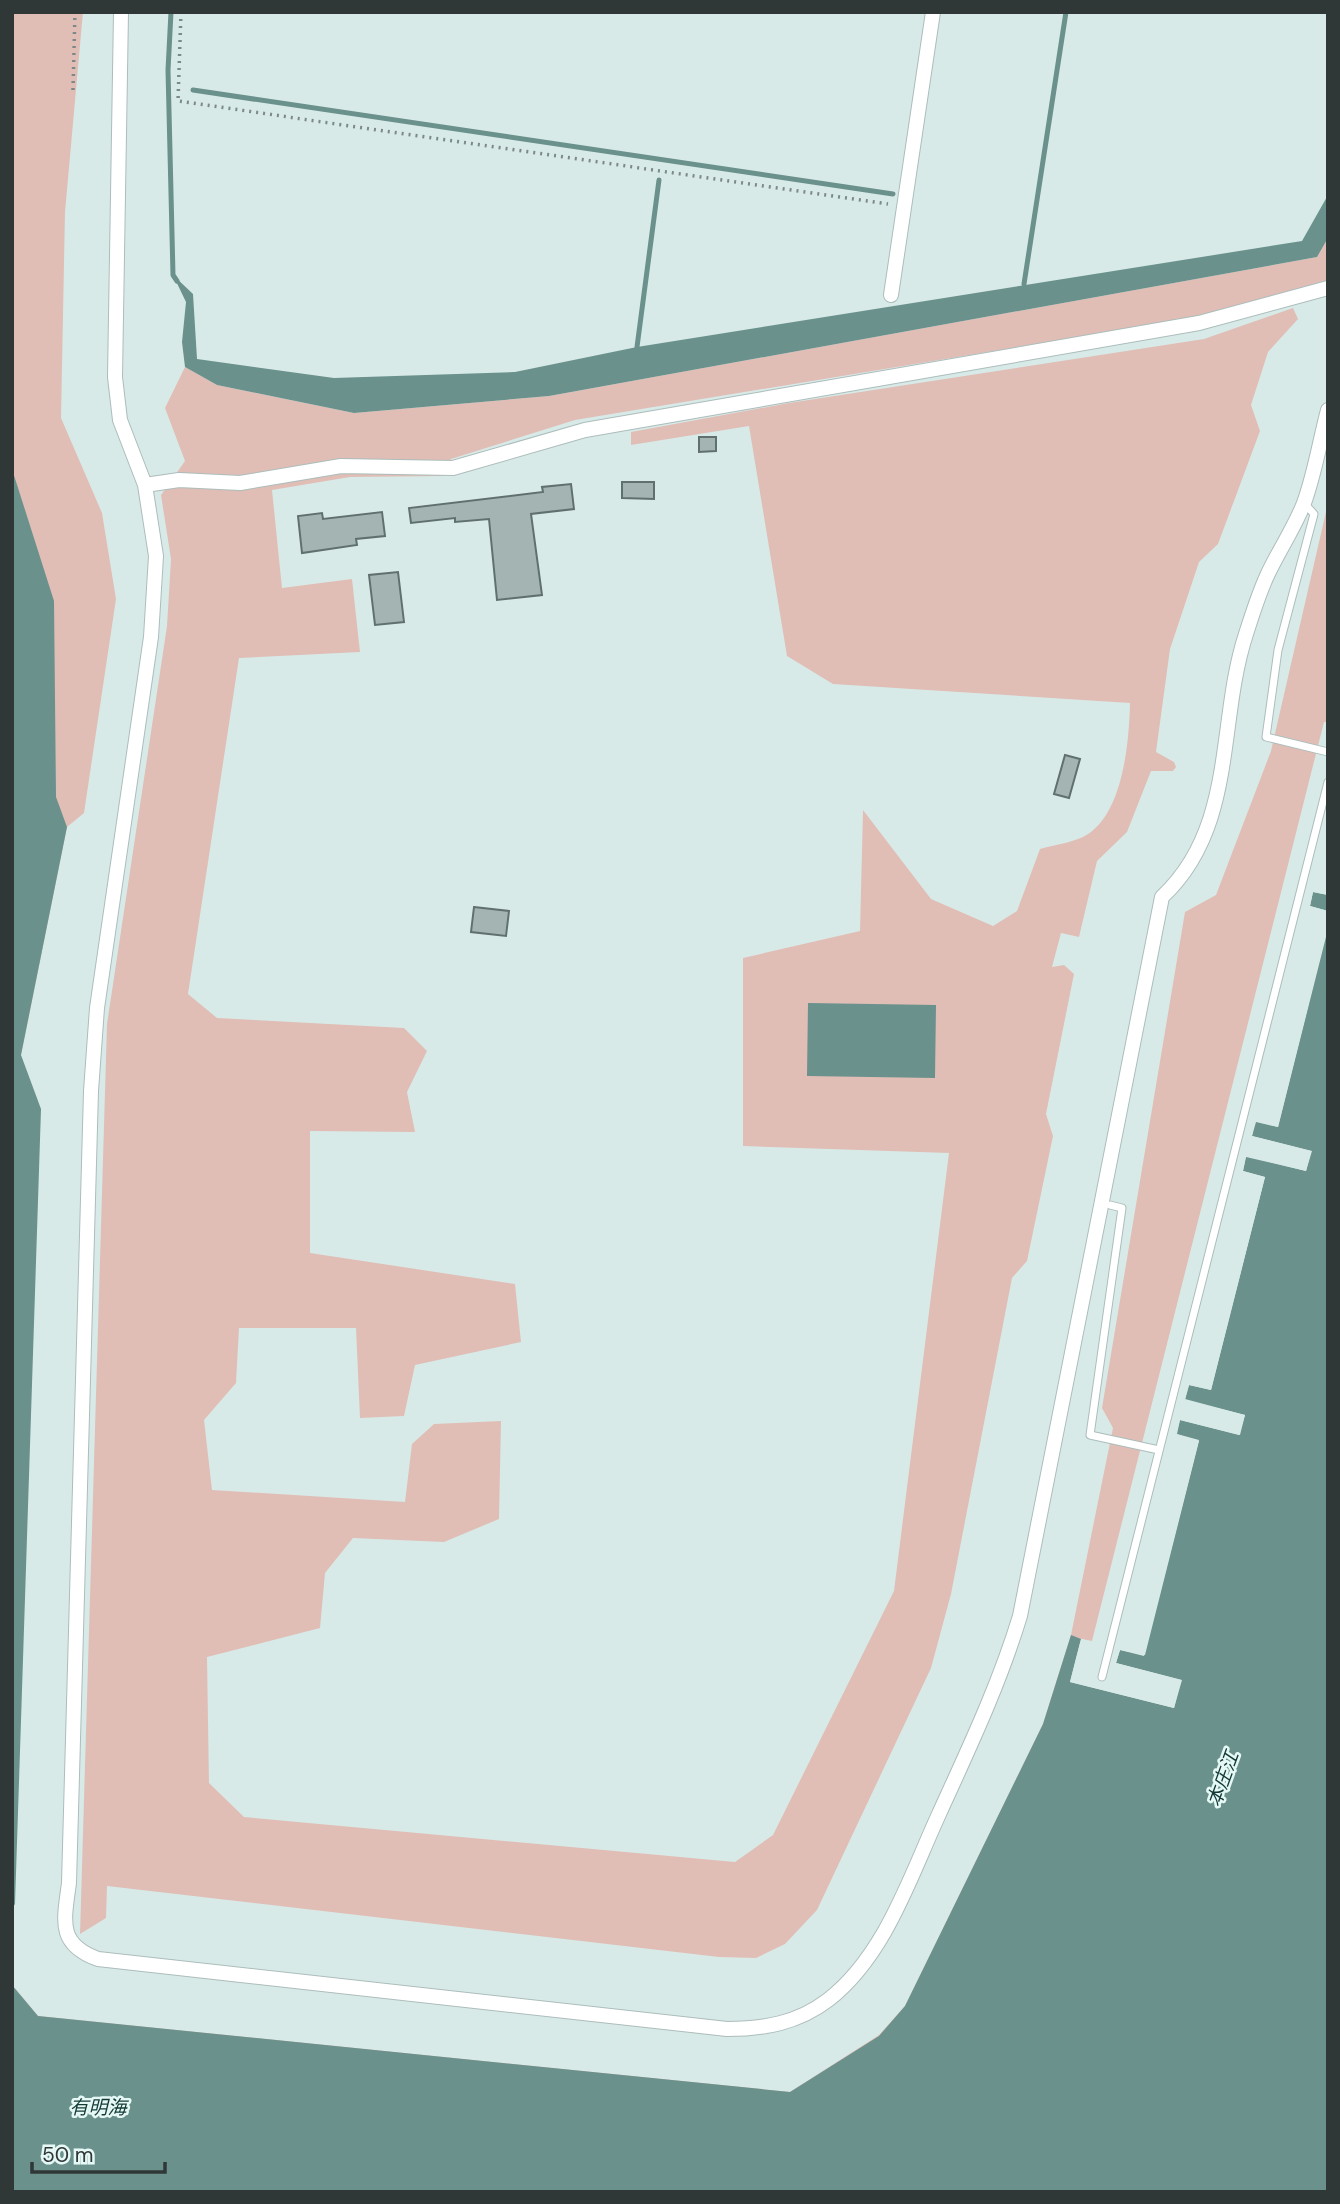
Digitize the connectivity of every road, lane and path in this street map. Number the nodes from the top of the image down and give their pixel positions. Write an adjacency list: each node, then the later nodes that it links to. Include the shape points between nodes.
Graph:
1 (75, 12): 5 (path)
2 (121, 12): 10 (street, via 115,377 120,420)
3 (181, 12): 6 (path, via 178,101)
4 (933, 12): 6 (street)
5 (73, 90)
6 (904, 206): 8 (street)
7 (1328, 288): 10 (street, via 1199,323 585,430 453,468 341,466 240,483 179,480)
8 (891, 295)
9 (1328, 410): 11 (street)
10 (145, 485): 11 (street, via 156,556 151,637 97,1007 91,1091 64,1921 69,1942 98,1959 727,2029 765,2027 804,2015 829,2000 862,1965 890,1923 1002,1676 1020,1616 1162,897 1191,863 1204,837 1226,760 1245,637 1266,579)
11 (1304, 503): 12 (lane, via 1314,513 1278,650 1266,737)
12 (1328, 752)
13 (1328, 782): 15 (lane)
14 (1110, 1205): 15 (lane, via 1122,1208 1090,1435)
15 (1159, 1450): 16 (lane)
16 (1102, 1677)

